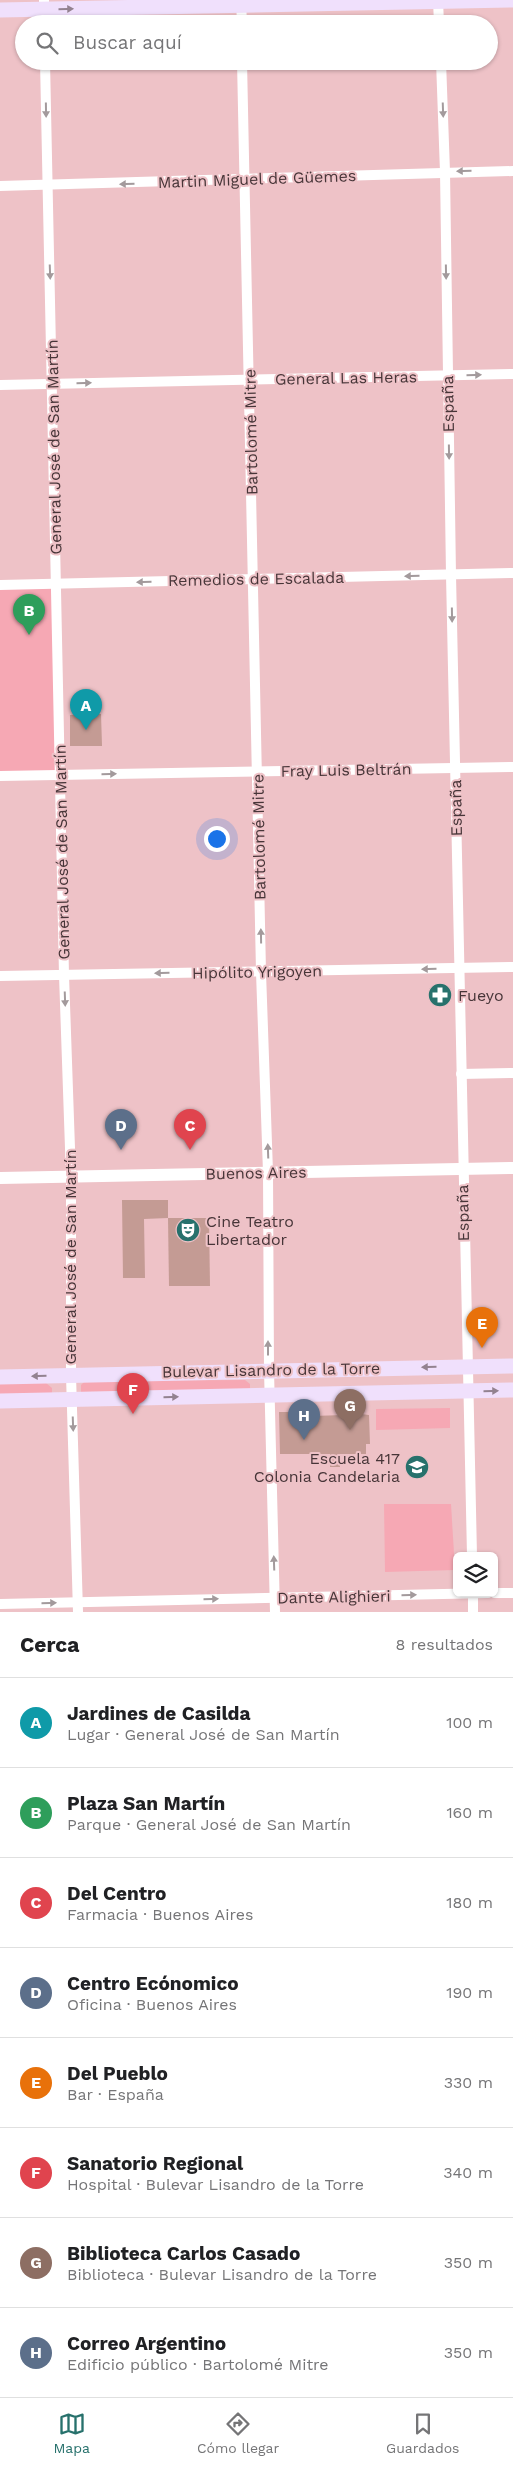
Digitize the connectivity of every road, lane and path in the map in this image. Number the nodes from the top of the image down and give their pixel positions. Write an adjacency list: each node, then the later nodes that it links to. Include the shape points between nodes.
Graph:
1 (513, 0): 2 (main road)
2 (438, 1): 3 (main road); 6 (street)
3 (241, 3): 5 (main road, one-way to 3)
4 (0, 10): 5 (main road)
5 (44, 11)
6 (439, 15)
7 (45, 70): 14 (street, General José de San Martín, one-way to 14)
8 (242, 70): 12 (street, Bartolomé Mitre)
9 (441, 70): 11 (street, España, one-way to 11)
10 (513, 171): 11 (street, Martin Miguel de Güemes, one-way to 11)
11 (445, 172): 12 (street, Martin Miguel de Güemes); 16 (street, España, one-way to 16)
12 (245, 180): 14 (street, Martin Miguel de Güemes, one-way to 14); 17 (street, Bartolomé Mitre)
13 (0, 186): 14 (street, Martin Miguel de Güemes)
14 (48, 186): 18 (street, General José de San Martín, one-way to 18)
15 (513, 374): 16 (street, General Las Heras, one-way to 15)
16 (448, 376): 17 (street, General Las Heras); 21 (street, España, one-way to 21)
17 (250, 380): 18 (street, General Las Heras, one-way to 17); 22 (street, Bartolomé Mitre)
18 (53, 384): 19 (street, General Las Heras); 23 (street, General José de San Martín)
19 (0, 385)
20 (513, 573): 21 (street, Remedios de Escalada)
21 (450, 575): 22 (street, Remedios de Escalada, one-way to 22); 26 (street, España, one-way to 26)
22 (253, 579): 23 (street, Remedios de Escalada, one-way to 23); 27 (street, Bartolomé Mitre)
23 (56, 584): 24 (street, Remedios de Escalada); 28 (street, General José de San Martín)
24 (0, 585)
25 (513, 767): 26 (street, Fray Luis Beltrán)
26 (455, 768): 27 (street, Fray Luis Beltrán); 31 (street, España)
27 (258, 772): 28 (street, Fray Luis Beltrán, one-way to 27); 32 (street, Bartolomé Mitre, one-way to 27)
28 (60, 775): 29 (street, Fray Luis Beltrán); 33 (street, General José de San Martín)
29 (0, 776)
30 (513, 967): 31 (street, Hipólito Yrigoyen)
31 (459, 968): 32 (street, Hipólito Yrigoyen, one-way to 32); 36 (street, España)
32 (261, 972): 33 (street, Hipólito Yrigoyen, one-way to 33); 39 (street, Bartolomé Mitre, one-way to 32)
33 (64, 975): 34 (street, Hipólito Yrigoyen); 40 (street, General José de San Martín, one-way to 40)
34 (0, 976)
35 (513, 1072): 36 (street)
36 (461, 1074): 37 (street, España)
37 (462, 1168): 38 (street, Buenos Aires); 39 (street, Buenos Aires); 43 (street, España)
38 (513, 1168)
39 (268, 1172): 40 (street, Buenos Aires); 44 (street, Bartolomé Mitre, one-way to 39)
40 (71, 1177): 41 (street, Buenos Aires); 45 (street, General José de San Martín)
41 (0, 1178)
42 (513, 1366): 43 (main road, Bulevar Lisandro de la Torre)
43 (466, 1367): 44 (main road, Bulevar Lisandro de la Torre, one-way to 44); 48 (street, España)
44 (268, 1370): 45 (main road, Bulevar Lisandro de la Torre); 49 (street, Bartolomé Mitre)
45 (71, 1375): 46 (main road, Bulevar Lisandro de la Torre, one-way to 46); 50 (street, General José de San Martín)
46 (0, 1377)
47 (513, 1390): 48 (main road, Bulevar Lisandro de la Torre, one-way to 47)
48 (467, 1392): 49 (main road, Bulevar Lisandro de la Torre); 52 (street, España)
49 (269, 1396): 50 (main road, Bulevar Lisandro de la Torre, one-way to 49); 57 (street, Bartolomé Mitre, one-way to 49)
50 (72, 1399): 51 (main road, Bulevar Lisandro de la Torre); 59 (street, General José de San Martín, one-way to 59)
51 (0, 1401)
52 (472, 1552)
53 (498, 1593): 54 (street)
54 (513, 1593)
55 (453, 1594): 57 (street, Dante Alighieri, one-way to 55)
56 (473, 1597): 61 (street)
57 (275, 1598): 59 (street, Dante Alighieri, one-way to 57); 60 (street, Bartolomé Mitre)
58 (0, 1604): 59 (street, Dante Alighieri, one-way to 59)
59 (78, 1607)
60 (275, 1612)
61 (473, 1612)

